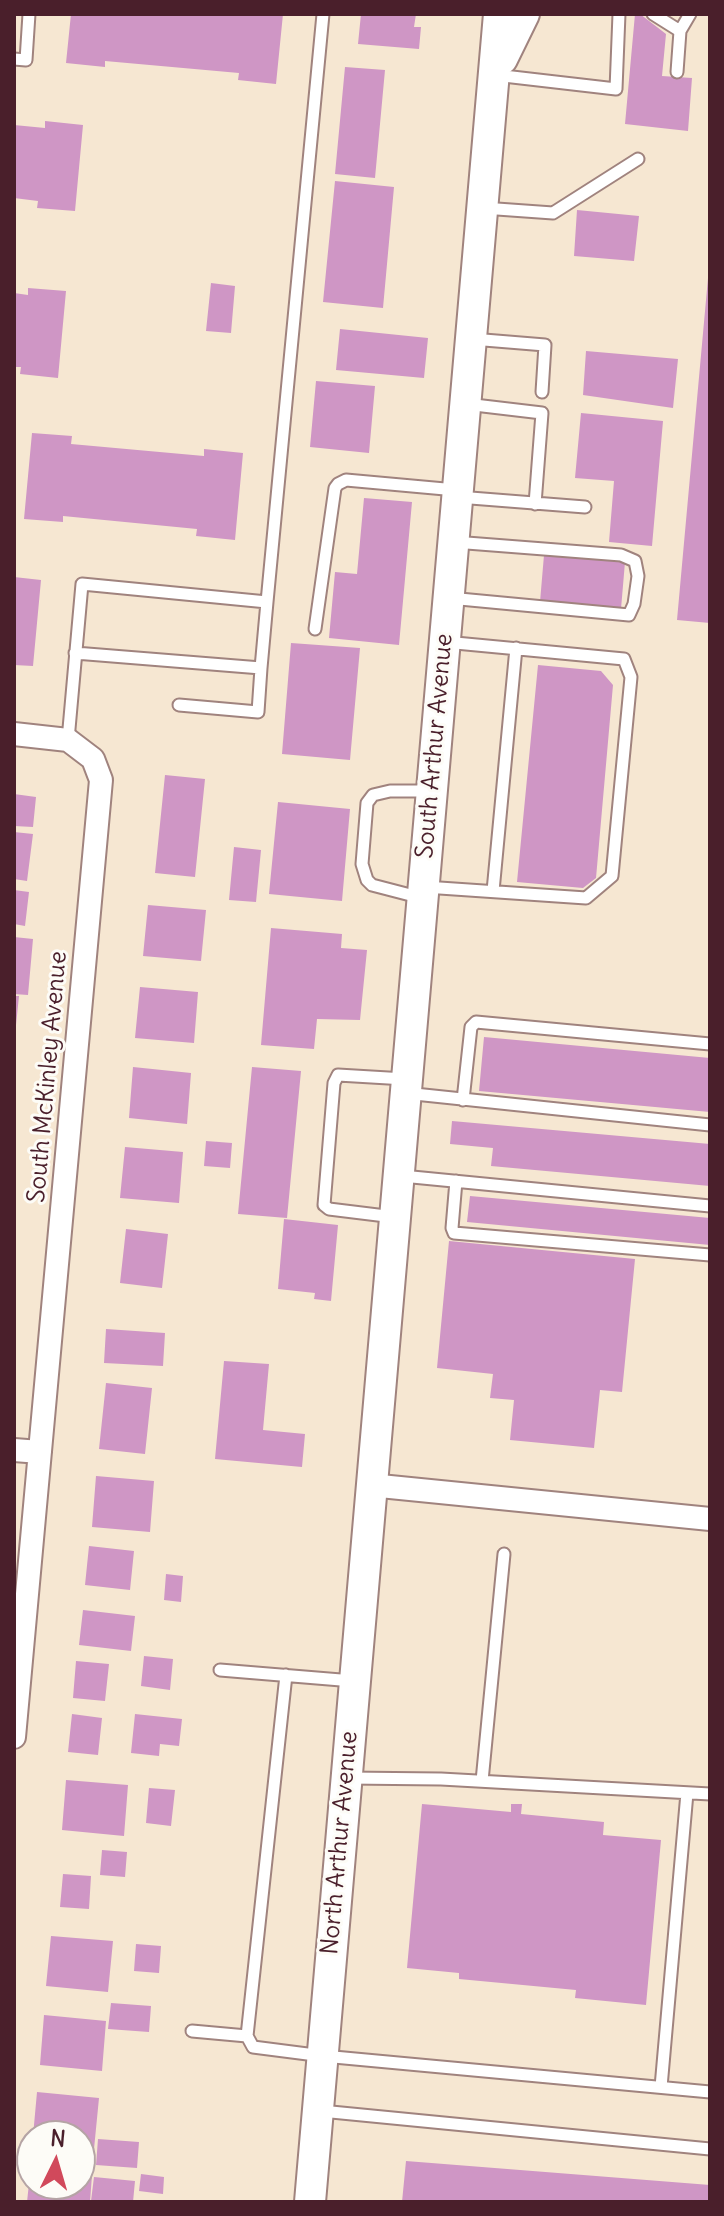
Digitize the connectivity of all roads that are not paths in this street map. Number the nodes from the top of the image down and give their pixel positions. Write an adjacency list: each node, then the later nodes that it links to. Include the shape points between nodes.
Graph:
1 (29, 14): 9 (lane, via 26,60)
2 (323, 14): 22 (lane)
3 (499, 14): 11 (street)
4 (524, 14): 11 (street, South Arthur Avenue)
5 (619, 14): 11 (lane, via 616,89)
6 (653, 14): 8 (lane)
7 (690, 14): 8 (lane)
8 (680, 31): 10 (lane)
9 (14, 59)
10 (677, 72)
11 (494, 75): 13 (street, South Arthur Avenue)
12 (638, 159): 13 (lane, via 553,213)
13 (483, 208): 14 (street, South Arthur Avenue)
14 (471, 339): 15 (lane, via 545,345); 16 (street, South Arthur Avenue)
15 (542, 392)
16 (465, 404): 17 (street, South Arthur Avenue); 18 (lane, via 542,413)
17 (458, 494): 18 (lane); 20 (street, South Arthur Avenue); 23 (lane, via 346,480 338,484)
18 (535, 504): 19 (lane)
19 (585, 507)
20 (453, 542): 21 (street, South Arthur Avenue); 21 (lane, via 621,555 635,561 638,576 629,615)
21 (448, 598): 24 (street, South Arthur Avenue)
22 (267, 602): 26 (lane, via 82,584); 27 (lane)
23 (315, 629)
24 (445, 642): 25 (lane); 31 (street, South Arthur Avenue)
25 (516, 648): 32 (lane); 32 (lane, via 624,659 631,677 617,840 612,876 586,898)
26 (75, 653): 27 (lane); 30 (lane)
27 (261, 668): 28 (lane, via 258,712)
28 (179, 705)
29 (14, 734): 30 (street)
30 (68, 740): 44 (street, South McKinley Avenue, via 93,759 101,780)
31 (432, 791): 33 (street, South Arthur Avenue); 33 (lane, via 390,791 373,795 367,803 362,864 367,880)
32 (493, 891): 33 (lane)
33 (423, 893): 35 (street, South Arthur Avenue)
34 (710, 1044): 36 (lane, via 476,1022 471,1027)
35 (405, 1086): 36 (lane); 38 (street, South Arthur Avenue); 41 (lane, via 338,1075 334,1083 324,1205)
36 (463, 1100): 37 (lane)
37 (710, 1125)
38 (398, 1175): 39 (lane); 41 (street, South Arthur Avenue)
39 (456, 1181): 40 (lane); 42 (lane, via 454,1233)
40 (710, 1206)
41 (394, 1217): 45 (street, South Arthur Avenue)
42 (710, 1255)
43 (14, 1450): 44 (street)
44 (40, 1452): 51 (street, South McKinley Avenue)
45 (370, 1485): 46 (street); 50 (street, North Arthur Avenue)
46 (710, 1519)
47 (504, 1554): 53 (lane)
48 (220, 1670): 49 (lane)
49 (286, 1675): 50 (lane); 57 (lane)
50 (354, 1681): 52 (street, North Arthur Avenue)
51 (14, 1737)
52 (346, 1778): 53 (lane); 58 (street, North Arthur Avenue)
53 (482, 1781): 54 (lane)
54 (687, 1793): 55 (lane); 59 (lane)
55 (710, 1794)
56 (192, 2031): 57 (lane)
57 (247, 2036): 58 (lane, via 253,2047)
58 (323, 2056): 59 (lane); 61 (street, North Arthur Avenue)
59 (661, 2087): 60 (lane)
60 (710, 2092)
61 (318, 2110): 62 (lane); 63 (street, North Arthur Avenue)
62 (710, 2149)
63 (310, 2202)

